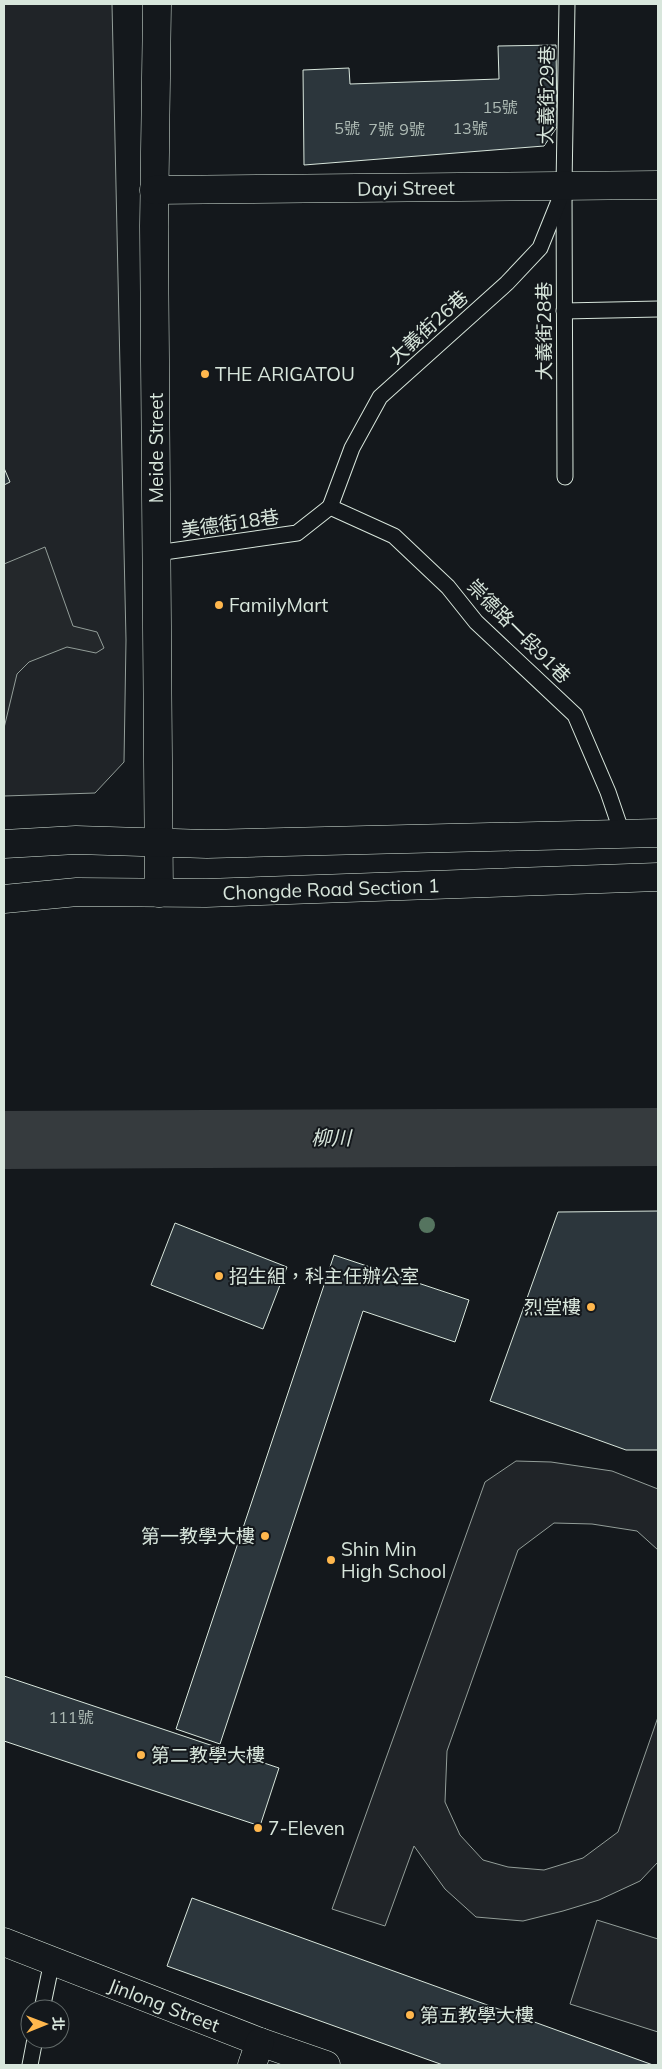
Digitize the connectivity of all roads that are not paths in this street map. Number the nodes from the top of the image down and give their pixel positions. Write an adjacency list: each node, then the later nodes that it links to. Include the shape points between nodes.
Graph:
1 (156, 4): 5 (street, Meide Street)
2 (567, 4): 4 (lane, 大義街29巷)
3 (658, 185): 4 (street, Dayi Street)
4 (564, 186): 5 (street, Dayi Street); 7 (lane, 大義街28巷); 9 (lane, 大義街26巷, via 540,248 380,398 352,448)
5 (154, 190): 10 (street, Meide Street)
6 (658, 309): 7 (lane)
7 (564, 311): 8 (lane, 大義街28巷)
8 (565, 477)
9 (330, 507): 10 (lane, 美德街18巷, via 297,534); 12 (lane, 崇德路一段91巷, via 394,536 448,587 476,622 575,715)
10 (157, 553): 14 (street, Meide Street)
11 (658, 833): 12 (street)
12 (622, 834): 14 (street)
13 (4, 844): 14 (street, via 76,840)
14 (159, 844): 16 (street, Meide Street)
15 (658, 877): 16 (street, Chongde Road Section 1)
16 (159, 893): 17 (street, Chongde Road Section 1, via 77,892)
17 (4, 899)
18 (4, 1942): 19 (street, Jinlong Street)
19 (52, 1961): 20 (lane); 22 (street, Jinlong Street)
20 (44, 1999)
21 (34, 2049): 23 (lane)
22 (256, 2054): 24 (street, Jinlong Street)
23 (30, 2065)
24 (326, 2065)

